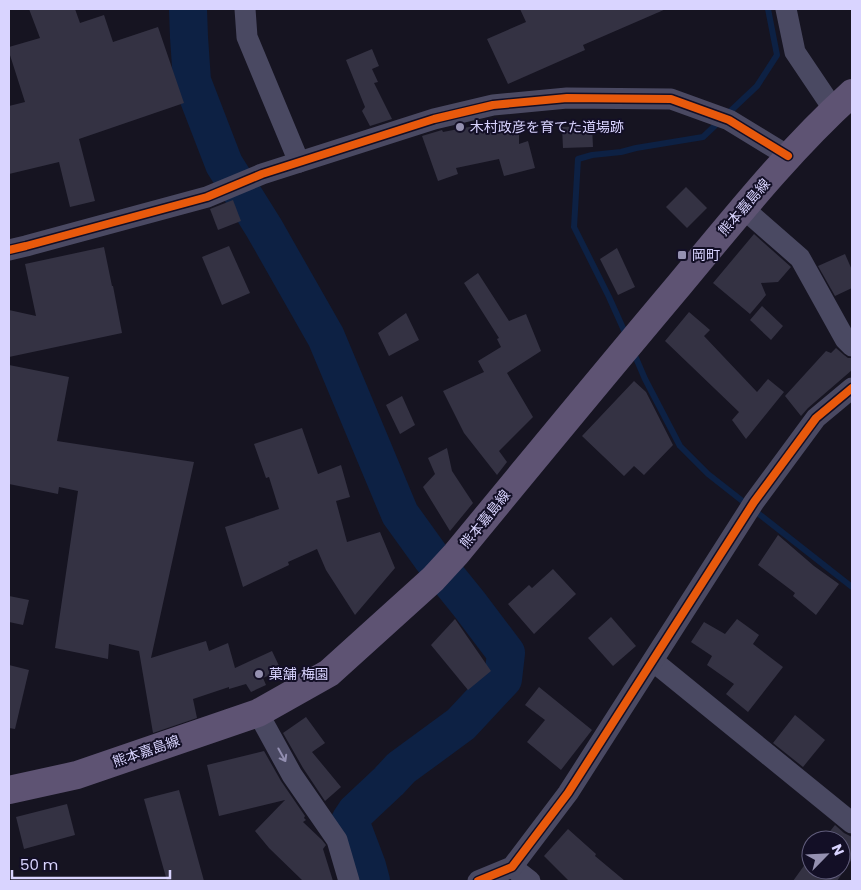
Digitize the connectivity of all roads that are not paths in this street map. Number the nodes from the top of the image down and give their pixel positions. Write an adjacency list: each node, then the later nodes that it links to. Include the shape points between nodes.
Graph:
1 (245, 9): 5 (street, via 247,37)
2 (786, 9): 3 (street, via 795,52)
3 (843, 101): 4 (main road, 熊本嘉島線)
4 (788, 156): 5 (street, via 729,120 671,99 567,98 492,105 434,119); 6 (main road, 熊本嘉島線)
5 (299, 162): 7 (street, via 207,197)
6 (743, 208): 8 (street, via 800,258 844,339); 11 (main road, 熊本嘉島線, via 433,580 329,673)
7 (9, 250)
8 (852, 346)
9 (852, 388): 10 (street, via 816,418 760,494)
10 (653, 661): 13 (street); 14 (street, via 568,792)
11 (258, 713): 12 (main road, 熊本嘉島線, via 77,775); 15 (street, one-way to 15, via 292,775 337,840)
12 (9, 790)
13 (852, 823)
14 (512, 867): 16 (street); 17 (street)
15 (349, 881)
16 (478, 881)
17 (530, 881)

